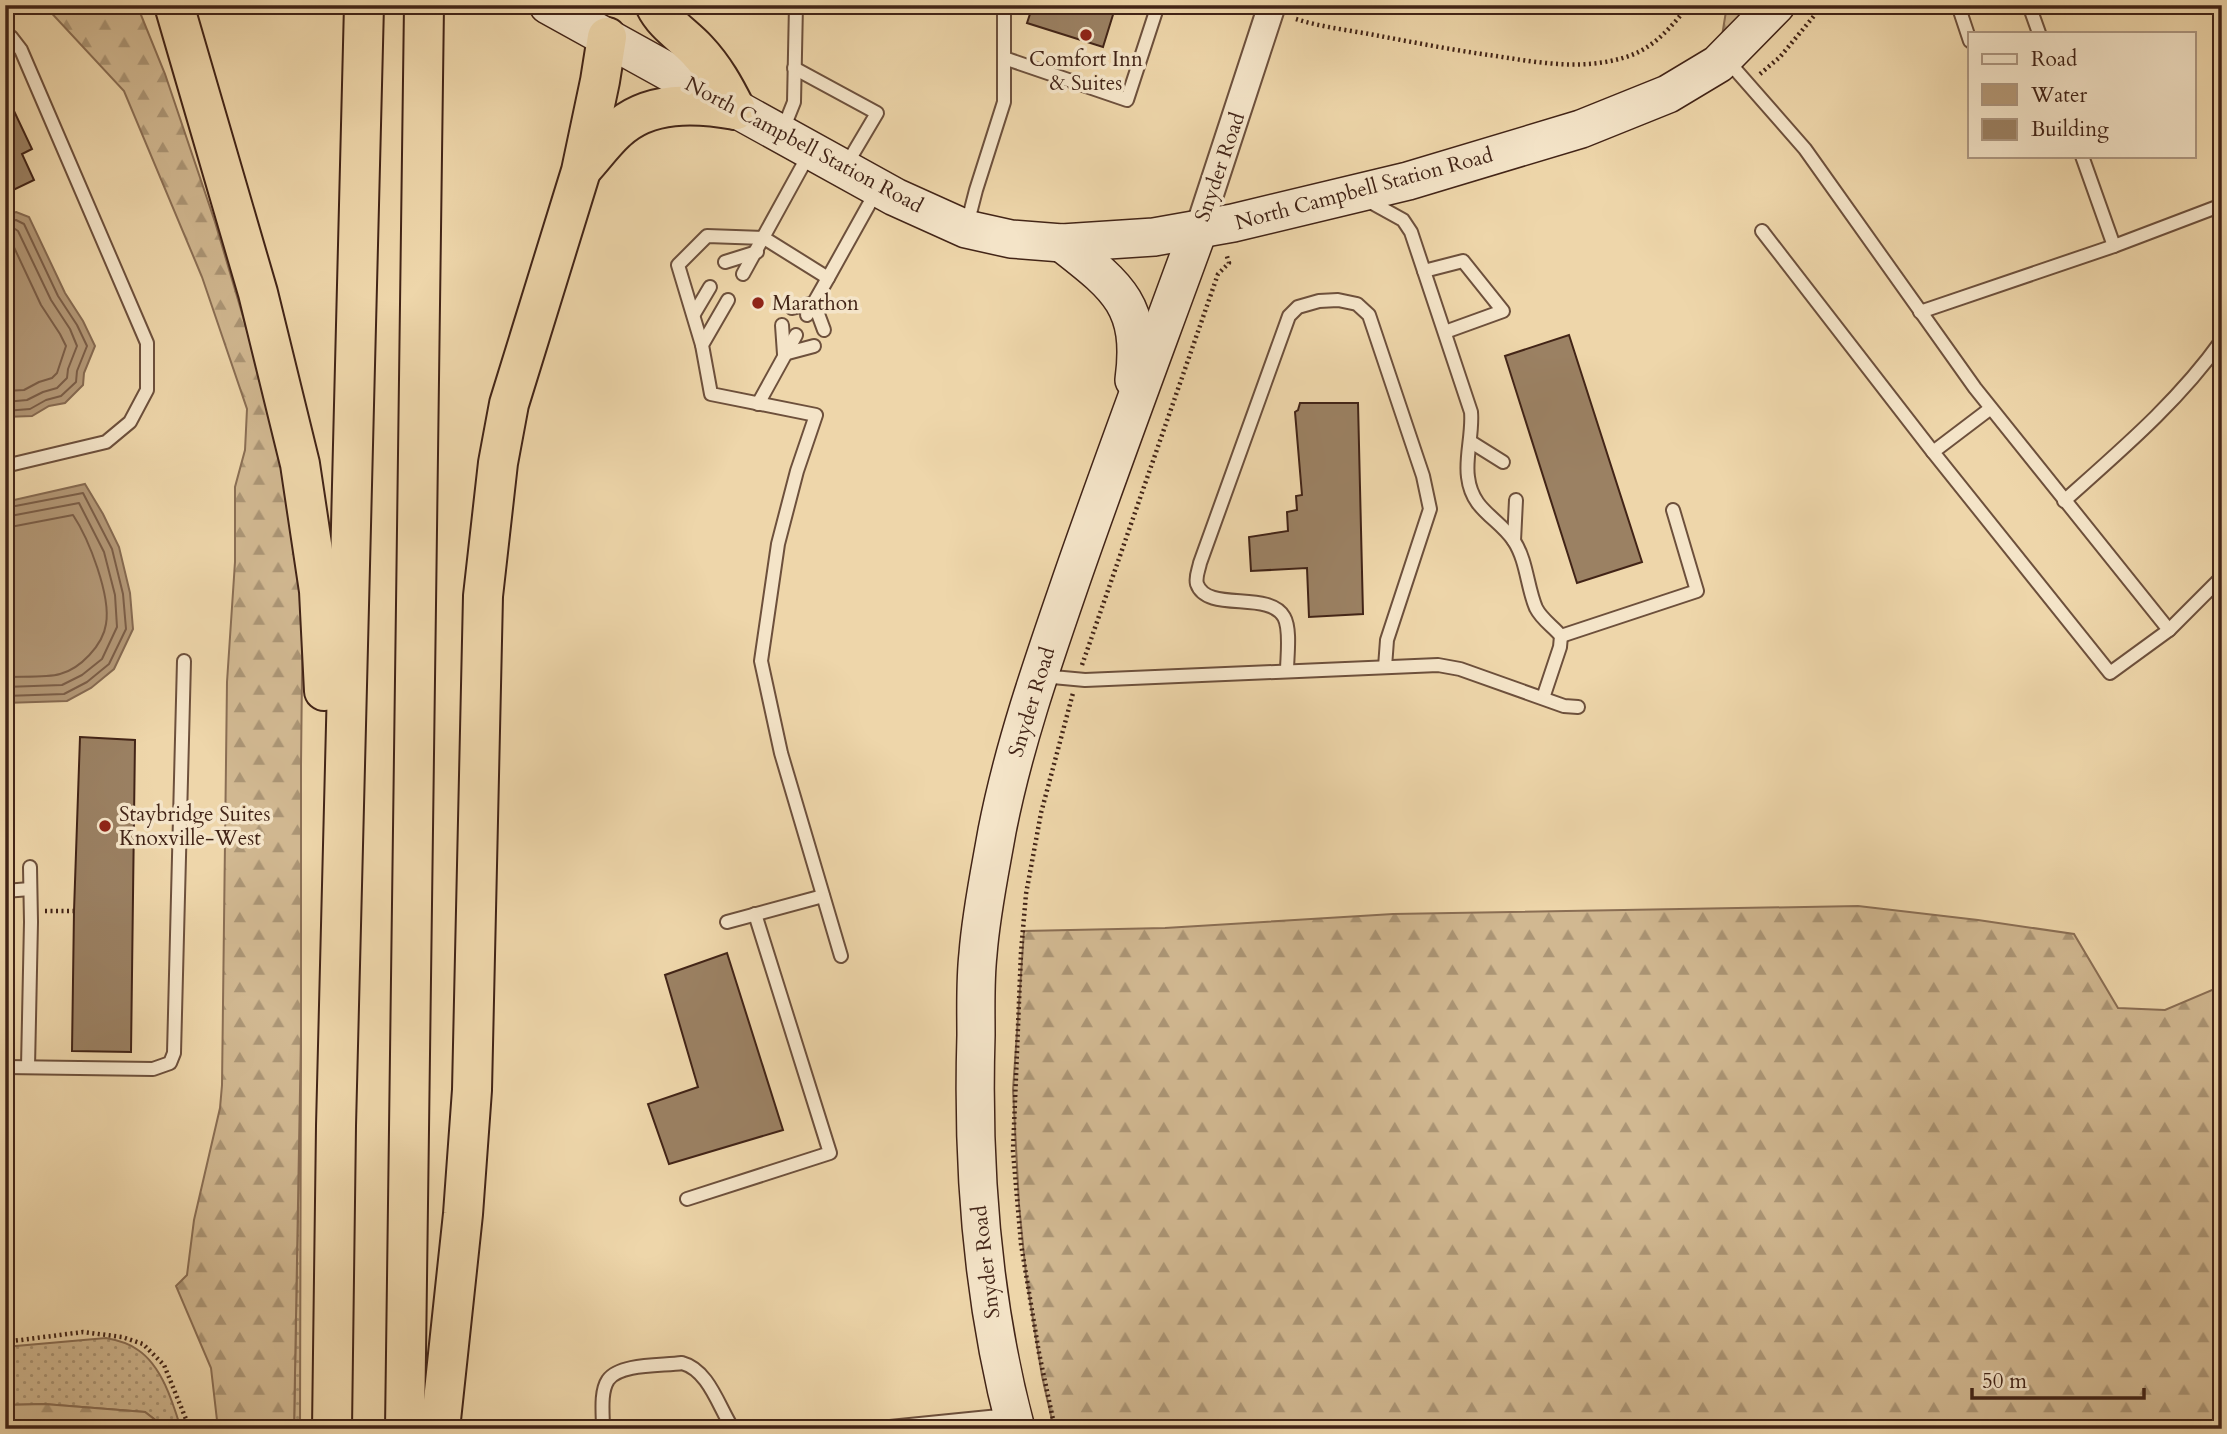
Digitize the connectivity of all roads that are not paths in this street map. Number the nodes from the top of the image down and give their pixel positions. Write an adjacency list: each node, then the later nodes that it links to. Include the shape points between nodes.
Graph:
1 (174, 5): 81 (highway, via 258,293 300,464 319,591)
2 (364, 5): 81 (highway)
3 (424, 5): 87 (highway)
4 (548, 5): 16 (street, North Campbell Station Road)
5 (655, 5): 20 (highway, via 709,64)
6 (796, 5): 19 (lane)
7 (1004, 5): 18 (lane)
8 (1158, 5): 18 (lane, via 1127,100)
9 (1272, 5): 31 (street, Snyder Road)
10 (1776, 5): 17 (street, North Campbell Station Road)
11 (1958, 5): 15 (lane)
12 (2029, 5): 13 (lane)
13 (2039, 32)
14 (5, 34): 60 (lane, via 21,50 147,343 147,390 130,422 106,442)
15 (1968, 35)
16 (607, 37): 20 (street, North Campbell Station Road); 24 (highway)
17 (1725, 57): 26 (street, North Campbell Station Road, via 1668,94 1581,130); 43 (lane, via 1805,149)
18 (1004, 58): 28 (lane, via 1004,102)
19 (794, 68): 21 (lane); 23 (lane, via 877,113)
20 (736, 110): 21 (street, North Campbell Station Road); 24 (highway, via 674,106 630,119)
21 (796, 142): 23 (street, North Campbell Station Road); 30 (lane)
22 (2083, 158): 33 (lane)
23 (844, 169): 25 (street, North Campbell Station Road)
24 (580, 171): 88 (highway, via 509,404 483,596 472,1090)
25 (878, 188): 28 (street, North Campbell Station Road); 38 (lane)
26 (1357, 194): 31 (street, North Campbell Station Road); 36 (lane, via 1403,220)
27 (2222, 205): 33 (lane)
28 (966, 229): 32 (street, North Campbell Station Road)
29 (1762, 231): 58 (lane)
30 (764, 238): 34 (lane); 38 (lane); 44 (lane, via 707,236 678,265)
31 (1212, 241): 32 (street, North Campbell Station Road, via 1154,237); 56 (street, Snyder Road)
32 (1062, 243): 56 (street, via 1113,285 1128,307 1137,345)
33 (2114, 246): 43 (lane)
34 (757, 252): 35 (lane); 37 (lane)
35 (725, 262)
36 (1422, 267): 48 (lane); 48 (lane, via 1463,261 1503,311)
37 (743, 274)
38 (828, 278): 41 (lane)
39 (709, 288): 44 (lane)
40 (728, 300): 51 (lane)
41 (814, 303): 42 (lane); 45 (lane); 47 (lane)
42 (792, 308)
43 (1920, 313): 55 (lane)
44 (694, 314): 51 (lane)
45 (807, 315)
46 (782, 325): 53 (lane)
47 (824, 330)
48 (1444, 332): 57 (lane, via 1471,412)
49 (796, 335): 53 (lane)
50 (2222, 340): 62 (lane, via 2158,417)
51 (702, 345): 54 (lane, via 711,394)
52 (814, 346): 53 (lane)
53 (784, 354): 54 (lane)
54 (758, 404): 77 (lane, via 816,415 778,544 761,661 781,752)
55 (1991, 408): 58 (lane); 62 (lane)
56 (1130, 413): 71 (street, Snyder Road)
57 (1471, 442): 59 (lane); 64 (lane, via 1468,476 1473,494)
58 (1933, 452): 66 (lane, via 2110,673)
59 (1503, 462)
60 (5, 466)
61 (1516, 500): 64 (lane)
62 (2064, 500): 66 (lane)
63 (1673, 510): 67 (lane, via 1697,591)
64 (1514, 541): 67 (lane, via 1536,608)
65 (2222, 577): 66 (lane)
66 (2169, 630)
67 (1561, 636): 72 (lane)
68 (184, 661): 82 (lane, via 174,1053 170,1063 153,1069)
69 (1385, 667): 70 (lane); 70 (lane, via 1387,640 1430,509 1429,497 1369,315 1357,304 1338,300 1298,307 1289,316 1196,579 1202,592 1266,604 1284,617); 72 (lane, via 1460,669)
70 (1287, 671): 71 (lane, via 1077,679)
71 (1038, 676): 85 (street, Snyder Road, via 998,830 978,954 978,1187 988,1290)
72 (1544, 698): 73 (lane)
73 (1578, 707)
74 (30, 867): 75 (lane)
75 (30, 889): 76 (lane); 82 (lane)
76 (5, 891)
77 (823, 896): 78 (lane); 80 (lane)
78 (755, 914): 79 (lane); 84 (lane, via 830,1153)
79 (727, 922)
80 (841, 956)
81 (340, 985): 86 (highway)
82 (28, 1067): 83 (lane)
83 (5, 1068)
84 (687, 1199)
85 (1014, 1422): 91 (lane)
86 (332, 1429)
87 (405, 1429)
88 (440, 1429)
89 (603, 1429): 90 (lane, via 607,1381 617,1371 682,1363 704,1378)
90 (733, 1429)
91 (870, 1429)

